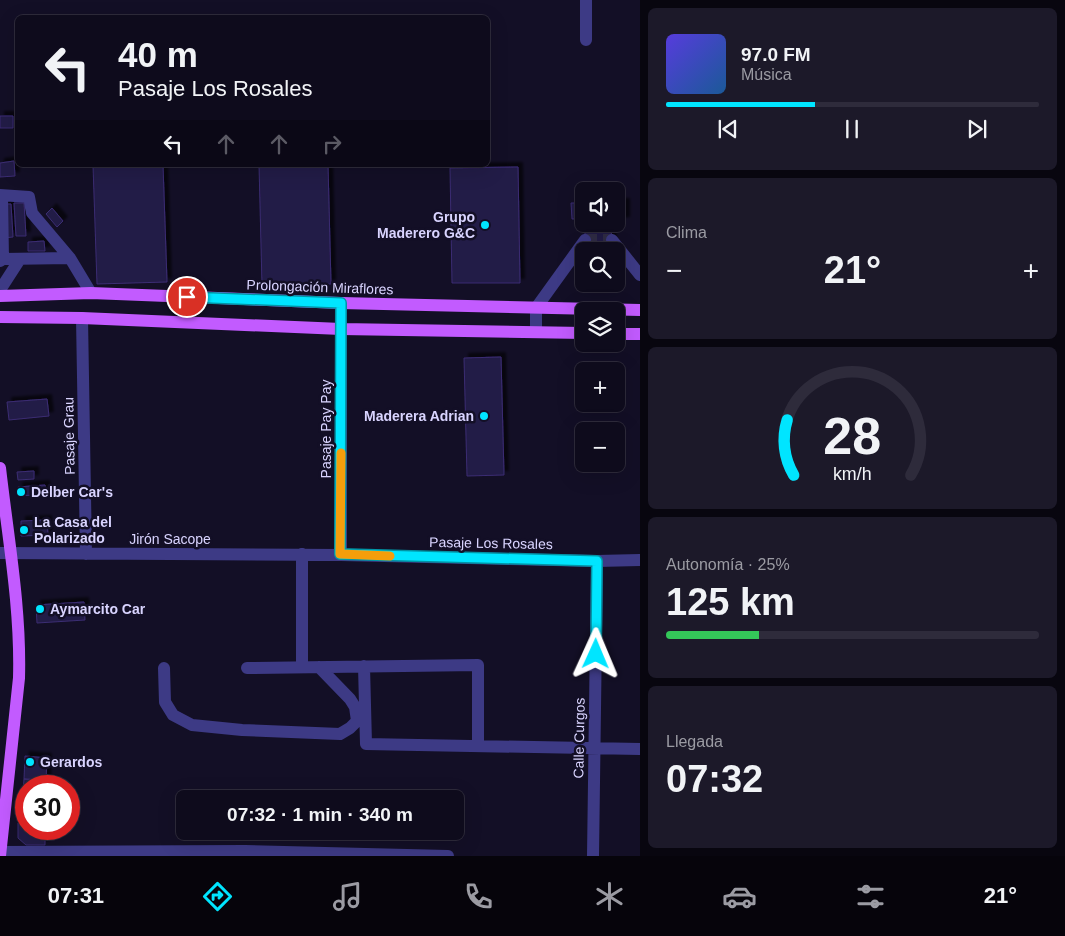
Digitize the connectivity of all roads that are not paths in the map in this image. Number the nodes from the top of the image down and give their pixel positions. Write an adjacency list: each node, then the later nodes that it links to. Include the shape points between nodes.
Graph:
1 (586, 0): 2 (street)
2 (586, 40)
3 (1, 196): 6 (street, via 29,197 32,213); 8 (street)
4 (585, 240): 14 (street)
5 (612, 240): 9 (street)
6 (70, 258): 7 (street); 11 (street)
7 (20, 259): 8 (street); 10 (street)
8 (2, 260)
9 (640, 275)
10 (0, 290)
11 (91, 293): 12 (main road, Prolongación Miraflores); 13 (main road, Prolongación Miraflores)
12 (0, 296)
13 (341, 303): 14 (main road, Prolongación Miraflores); 18 (street, Pasaje Pay Pay)
14 (536, 308): 15 (main road, Prolongación Miraflores); 19 (street)
15 (640, 310)
16 (0, 318): 17 (main road)
17 (82, 318): 18 (main road); 25 (street, Pasaje Grau)
18 (341, 329): 19 (main road); 27 (street, Pasaje Pay Pay)
19 (536, 332): 20 (main road)
20 (575, 333)
21 (625, 334): 22 (main road)
22 (640, 334)
23 (0, 468): 24 (main road)
24 (5, 553): 25 (street, Jirón Sacope); 38 (main road, via 19,619 20,660)
25 (86, 554): 26 (street, Jirón Sacope)
26 (302, 554): 27 (street, Jirón Sacope); 31 (street)
27 (340, 554): 29 (street, Pasaje Los Rosales)
28 (640, 560): 29 (street, Pasaje Los Rosales)
29 (597, 561): 36 (street, Calle Curgos)
30 (364, 666): 32 (street); 35 (street, via 366,744); 35 (street, via 478,665)
31 (302, 667): 32 (street); 34 (street)
32 (319, 667): 33 (street, via 355,708 357,721 340,734 192,725 173,715 165,702)
33 (164, 668)
34 (247, 668)
35 (478, 746): 36 (street)
36 (594, 748): 37 (street); 42 (street, Calle Curgos)
37 (640, 749)
38 (0, 852): 39 (street, via 246,850); 40 (main road)
39 (299, 854): 41 (street)
40 (0, 856)
41 (448, 856)
42 (593, 856)

